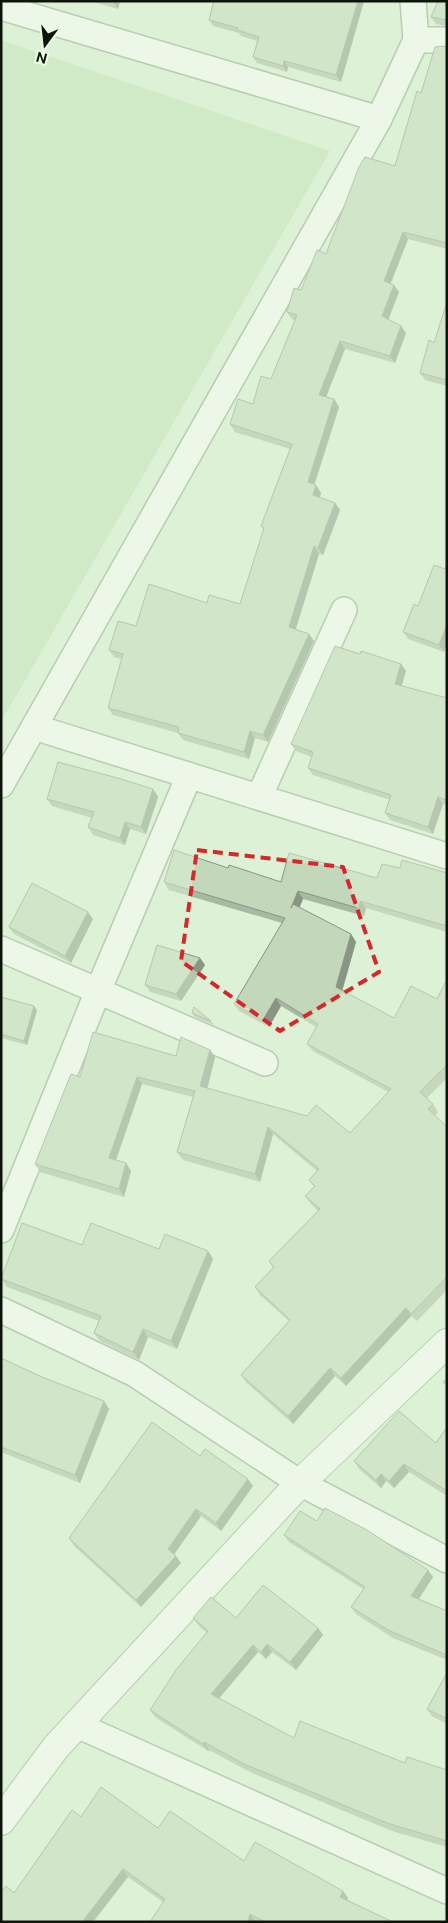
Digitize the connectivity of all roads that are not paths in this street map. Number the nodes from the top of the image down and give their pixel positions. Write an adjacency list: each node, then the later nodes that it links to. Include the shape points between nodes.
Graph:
1 (413, 1): 3 (street)
2 (1, 8): 5 (street)
3 (416, 40): 4 (street); 5 (street)
4 (447, 40)
5 (379, 119): 7 (street)
6 (344, 610): 10 (street)
7 (34, 727): 8 (street); 9 (street)
8 (189, 776): 10 (street); 13 (street)
9 (1, 785)
10 (259, 797): 11 (street)
11 (447, 856)
12 (1, 949): 13 (street)
13 (98, 991): 14 (street); 15 (street)
14 (265, 1063)
15 (1, 1230)
16 (1, 1310): 18 (street, via 135,1374)
17 (447, 1343): 18 (highway)
18 (300, 1482): 19 (street); 20 (highway)
19 (447, 1560)
20 (77, 1725): 21 (highway, via 56,1747); 22 (street)
21 (1, 1821)
22 (447, 1891)

